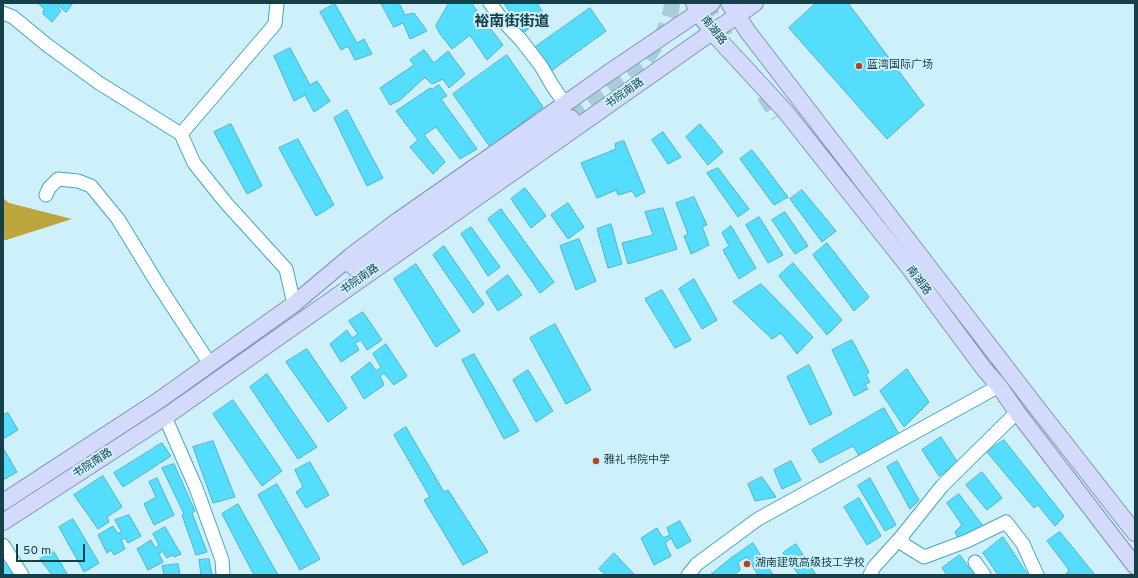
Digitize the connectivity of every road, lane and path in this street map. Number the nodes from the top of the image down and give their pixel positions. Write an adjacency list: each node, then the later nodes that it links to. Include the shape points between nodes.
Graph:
1 (277, 3): 11 (street, via 274,24)
2 (490, 3): 9 (street, via 540,66)
3 (712, 3): 5 (main road)
4 (755, 3): 6 (main road, 书院南路)
5 (696, 7): 8 (main road, 南湖路); 9 (main road)
6 (733, 10): 8 (main road, 书院南路); 21 (main road, 南湖路)
7 (3, 12): 11 (street, via 99,83)
8 (712, 32): 15 (main road, 南湖路, via 785,110 907,265); 18 (main road, 书院南路)
9 (568, 111): 13 (main road, 书院南路, via 337,278 308,293)
10 (778, 116): 15 (main road, via 919,298)
11 (181, 134): 13 (street, via 194,163 226,203 286,269)
12 (46, 195): 14 (street, via 58,179 78,181 91,186 118,219)
13 (294, 304): 14 (main road, 书院南路)
14 (210, 364): 19 (main road, 书院南路)
15 (984, 369): 16 (main road, 南湖路)
16 (999, 386): 17 (main road, 南湖路); 28 (street, via 758,519 697,564)
17 (1017, 412): 22 (street, via 942,486); 25 (main road, 南湖路)
18 (165, 417): 20 (main road, 书院南路); 27 (street, via 220,552)
19 (3, 502)
20 (3, 522)
21 (1135, 533)
22 (902, 536): 29 (street); 31 (street, via 903,544 924,557 967,542 1006,522 1023,544)
23 (3, 545): 26 (street)
24 (975, 562): 30 (street)
25 (1135, 566)
26 (22, 575)
27 (223, 575)
28 (688, 575)
29 (870, 575)
30 (984, 575)
31 (1037, 575)

